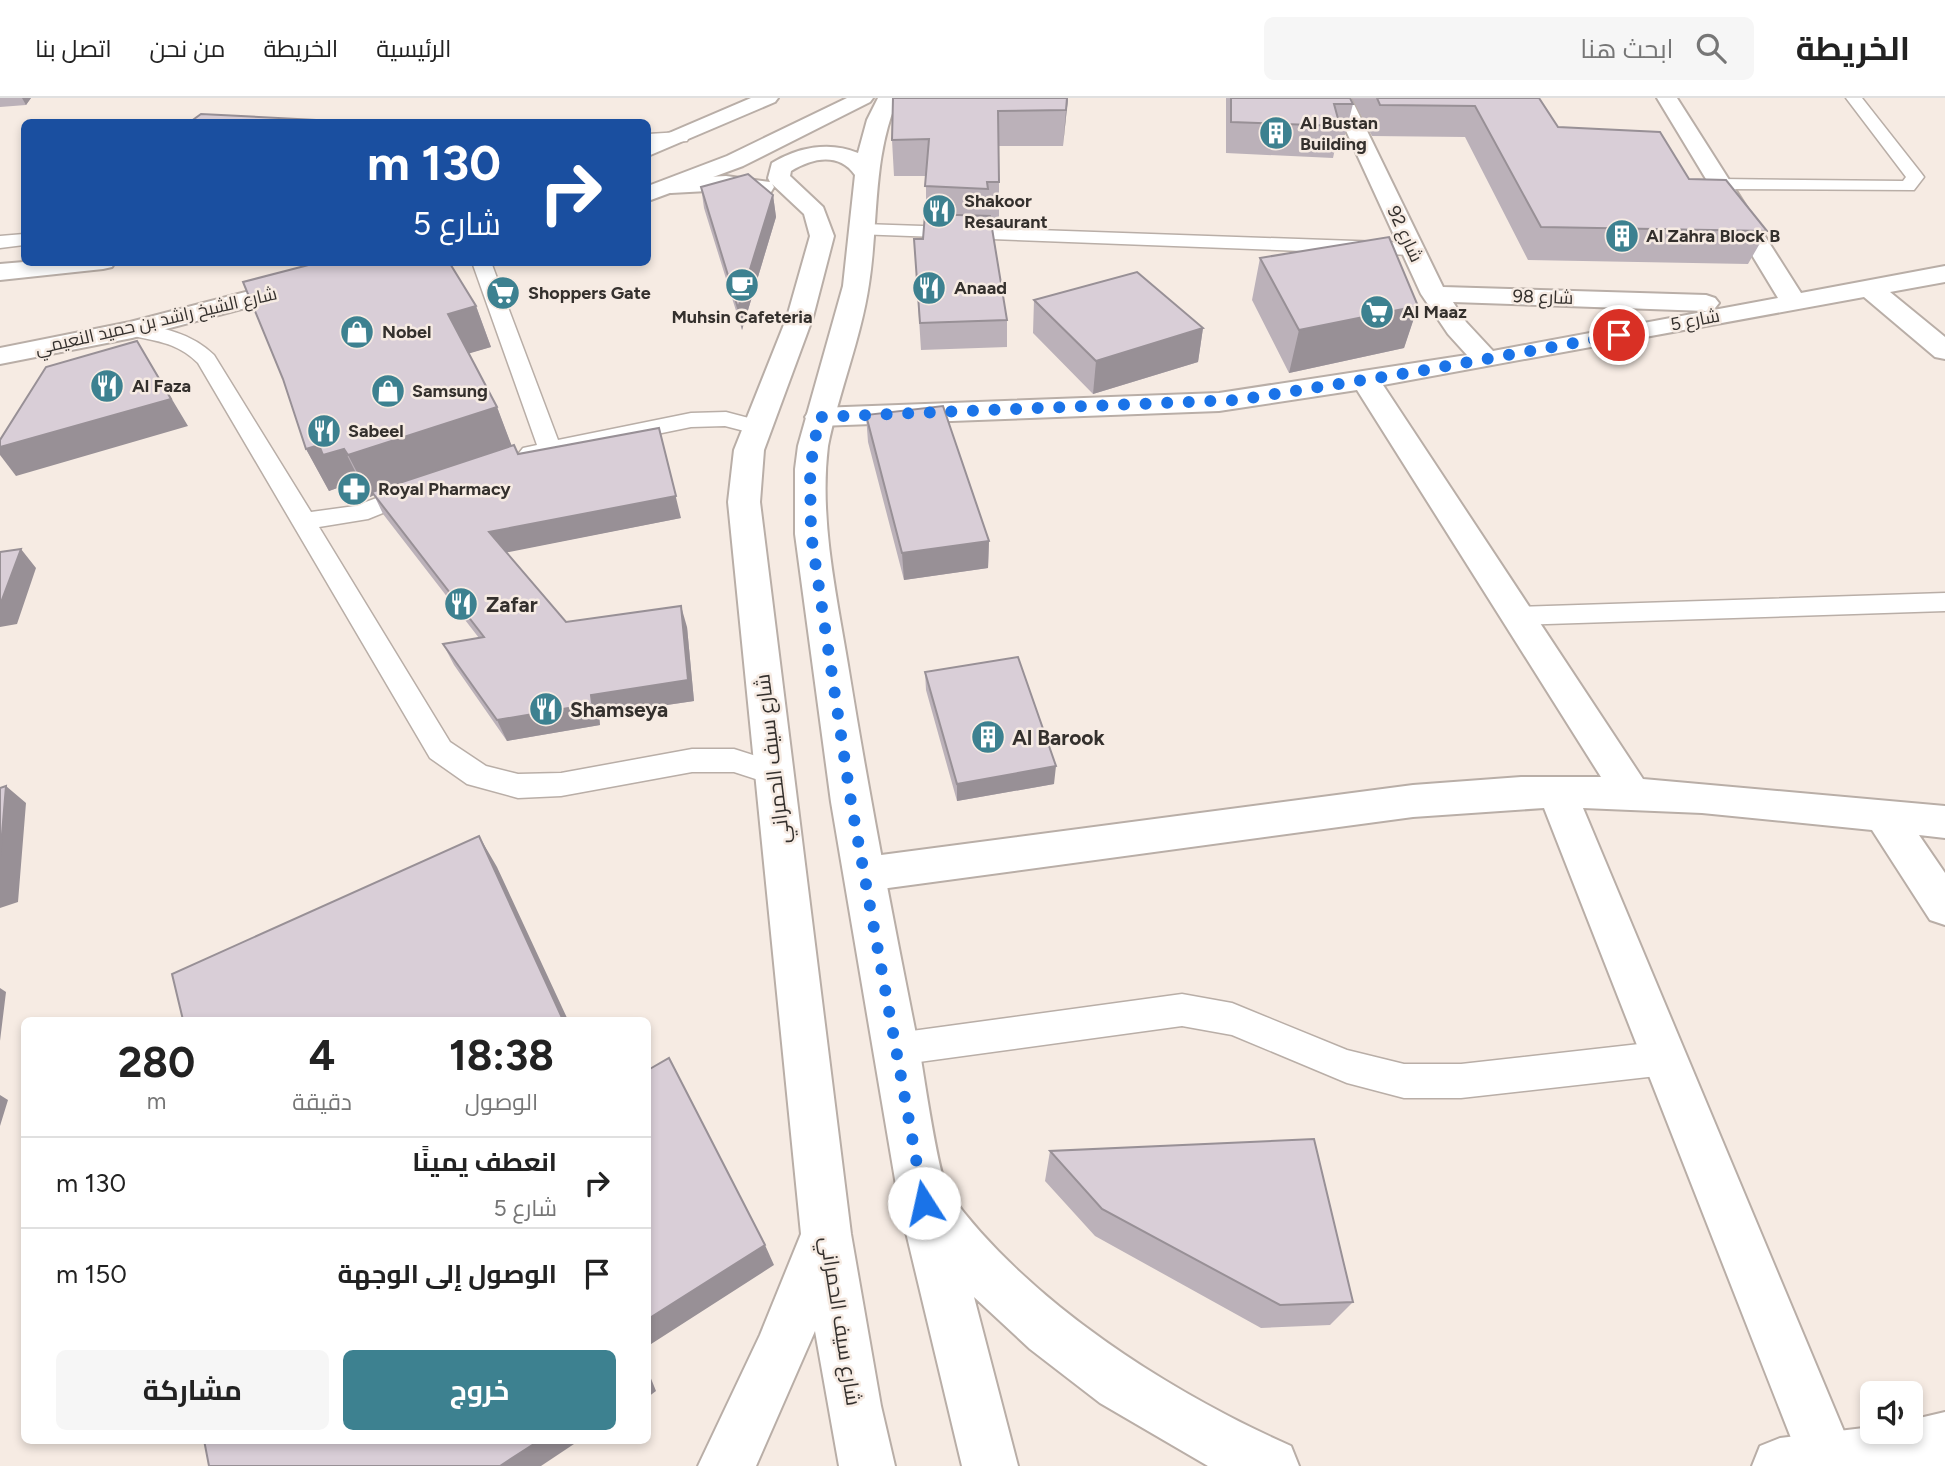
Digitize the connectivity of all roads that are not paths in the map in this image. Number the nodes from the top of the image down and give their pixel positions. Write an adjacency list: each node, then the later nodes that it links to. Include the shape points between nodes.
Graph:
1 (768, 98): 7 (street)
2 (863, 98): 12 (street, via 735,161)
3 (888, 98): 10 (street, via 869,144)
4 (1667, 98): 11 (street)
5 (1854, 98): 11 (lane, via 1915,177 1908,186)
6 (1337, 99): 18 (street, شارع 92)
7 (681, 137): 8 (lane); 9 (street)
8 (651, 139)
9 (651, 149)
10 (864, 172): 14 (street, شارع سيف الحمراني, via 860,163 829,153 791,160 780,168 779,178); 15 (street)
11 (1720, 184): 26 (street)
12 (671, 186): 13 (street); 14 (street, via 753,185)
13 (651, 193)
14 (799, 197): 33 (street, شارع سيف الحمراني, via 815,212 822,236 800,317)
15 (863, 230): 18 (lane); 32 (street, via 849,316)
16 (21, 240): 17 (lane)
17 (0, 242)
18 (1412, 249): 25 (street, شارع 92)
19 (62, 266): 22 (street)
20 (377, 266): 27 (street, شارع الشيخ راشد بن حميد النعيمي)
21 (482, 266): 34 (lane)
22 (0, 272)
23 (1945, 274): 24 (street, شارع 5)
24 (1869, 288): 26 (street, شارع 5); 28 (street)
25 (1434, 294): 26 (street, شارع 98); 30 (street, شارع 92)
26 (1786, 303): 30 (street, شارع 5)
27 (132, 330): 29 (street, شارع الشيخ راشد بن حميد النعيمي); 37 (lane, via 179,339 207,359)
28 (1945, 351)
29 (0, 356)
30 (1487, 360): 31 (street, شارع 5)
31 (1366, 381): 32 (street, شارع 5, via 1219,402); 39 (street)
32 (819, 417): 45 (street, via 810,469 811,534)
33 (756, 426): 34 (lane, via 726,419 691,420); 40 (street, شارع سيف الحمراني, via 744,502)
34 (550, 449): 35 (lane)
35 (515, 457)
36 (443, 480): 37 (lane, via 359,513)
37 (304, 522): 40 (lane, via 440,750 455,765 500,784 528,787 704,759 759,765)
38 (1945, 602): 39 (lane)
39 (1520, 616): 42 (street)
40 (774, 773): 50 (street, شارع سيف الحمراني)
41 (1557, 792): 42 (street); 45 (street, via 1413,801); 48 (street)
42 (1632, 794): 43 (street)
43 (1884, 817): 44 (street); 46 (street)
44 (1945, 822)
45 (866, 874): 47 (street)
46 (1945, 907)
47 (897, 1049): 48 (lane, via 1182,1010 1237,1018 1358,1070 1401,1081 1461,1082); 49 (street)
48 (1666, 1058): 52 (street)
49 (924, 1203): 55 (street); 56 (street, via 986,1273 1061,1340 1147,1401)
50 (826, 1234): 53 (street, via 797,1315); 54 (street, شارع سيف الحمراني)
51 (1945, 1440): 52 (street)
52 (1840, 1461)
53 (726, 1466)
54 (867, 1466)
55 (990, 1466)
56 (1272, 1466)

